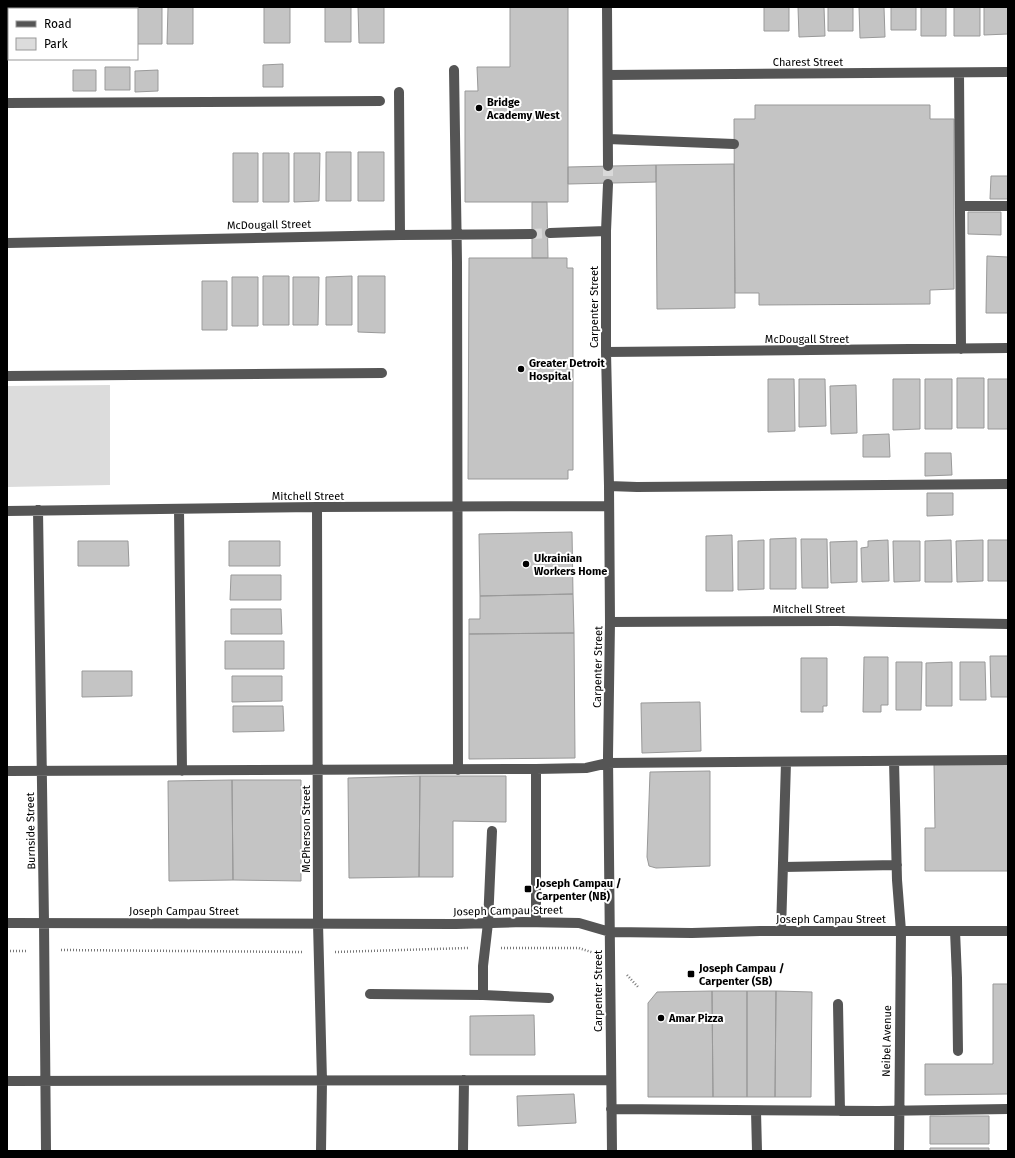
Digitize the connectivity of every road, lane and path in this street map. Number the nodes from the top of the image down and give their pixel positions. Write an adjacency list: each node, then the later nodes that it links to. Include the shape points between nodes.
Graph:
1 (607, 7): 5 (street)
2 (454, 70): 17 (street)
3 (1008, 72): 4 (street, Charest Street)
4 (959, 73): 5 (street, Charest Street); 13 (street)
5 (608, 75): 9 (street)
6 (399, 92): 19 (street)
7 (380, 101): 8 (street)
8 (7, 103)
9 (608, 139): 10 (street); 11 (street)
10 (734, 144)
11 (608, 166)
12 (608, 184): 15 (street, Carpenter Street)
13 (960, 206): 14 (street); 22 (street)
14 (1008, 206)
15 (606, 231): 16 (street); 23 (street, Carpenter Street)
16 (550, 233)
17 (457, 234): 18 (street, McDougall Street); 19 (street, McDougall Street); 30 (street)
18 (532, 234)
19 (400, 235): 20 (street, McDougall Street)
20 (7, 243)
21 (1008, 348): 22 (street, McDougall Street)
22 (961, 349): 23 (street, McDougall Street)
23 (606, 352): 27 (street, Carpenter Street)
24 (382, 373): 25 (street)
25 (7, 376)
26 (1008, 484): 27 (street)
27 (609, 486): 28 (street, Carpenter Street)
28 (609, 506): 30 (street, Mitchell Street); 34 (street, Carpenter Street)
29 (317, 507): 30 (street, Mitchell Street); 31 (street, Mitchell Street); 41 (street, McPherson Street)
30 (458, 507): 42 (street)
31 (179, 509): 32 (street, Mitchell Street); 45 (street)
32 (38, 510): 33 (street, Mitchell Street); 44 (street, Burnside Street)
33 (7, 511)
34 (610, 622): 35 (street, Mitchell Street, via 836,621); 38 (street, Carpenter Street)
35 (1008, 624)
36 (1008, 760): 37 (street)
37 (894, 761): 39 (street); 47 (street, Neibel Avenue)
38 (608, 762): 39 (street); 40 (street, via 586,768); 58 (street, Carpenter Street)
39 (786, 762): 48 (street)
40 (536, 769): 42 (street); 50 (street)
41 (318, 770): 42 (street); 45 (street); 52 (street, McPherson Street)
42 (458, 770)
43 (7, 771): 44 (street)
44 (42, 771): 45 (street); 49 (street, Burnside Street)
45 (182, 771)
46 (492, 831): 53 (street)
47 (897, 865): 48 (street); 55 (street, Neibel Avenue)
48 (783, 867): 54 (street)
49 (44, 922): 51 (street, Joseph Campau Street); 52 (street, Joseph Campau Street); 68 (street, Burnside Street)
50 (536, 922): 53 (street, Joseph Campau Street); 58 (street, Joseph Campau Street, via 579,923)
51 (7, 923)
52 (318, 923): 53 (street, Joseph Campau Street); 64 (street, McPherson Street)
53 (491, 923): 60 (street, via 483,966)
54 (781, 931): 55 (street, Joseph Campau Street); 58 (street, Joseph Campau Street)
55 (901, 931): 56 (street, Joseph Campau Street); 73 (street, Neibel Avenue)
56 (956, 931): 57 (street, Joseph Campau Street); 63 (street)
57 (1008, 931)
58 (610, 932): 66 (street, Carpenter Street)
59 (370, 994): 60 (street)
60 (483, 995): 61 (street)
61 (548, 998)
62 (838, 1004): 72 (street)
63 (958, 1051)
64 (322, 1080): 65 (street); 68 (street); 75 (street, McPherson Street)
65 (464, 1080): 66 (street); 76 (street)
66 (611, 1080): 69 (street, Carpenter Street)
67 (7, 1081): 68 (street)
68 (46, 1081): 74 (street, Burnside Street)
69 (611, 1109): 71 (street); 77 (street, Carpenter Street)
70 (1008, 1109): 73 (street)
71 (756, 1111): 72 (street); 78 (street)
72 (840, 1111): 73 (street)
73 (898, 1111): 79 (street, Neibel Avenue)
74 (46, 1151)
75 (321, 1151)
76 (463, 1151)
77 (612, 1151)
78 (757, 1151)
79 (899, 1151)

